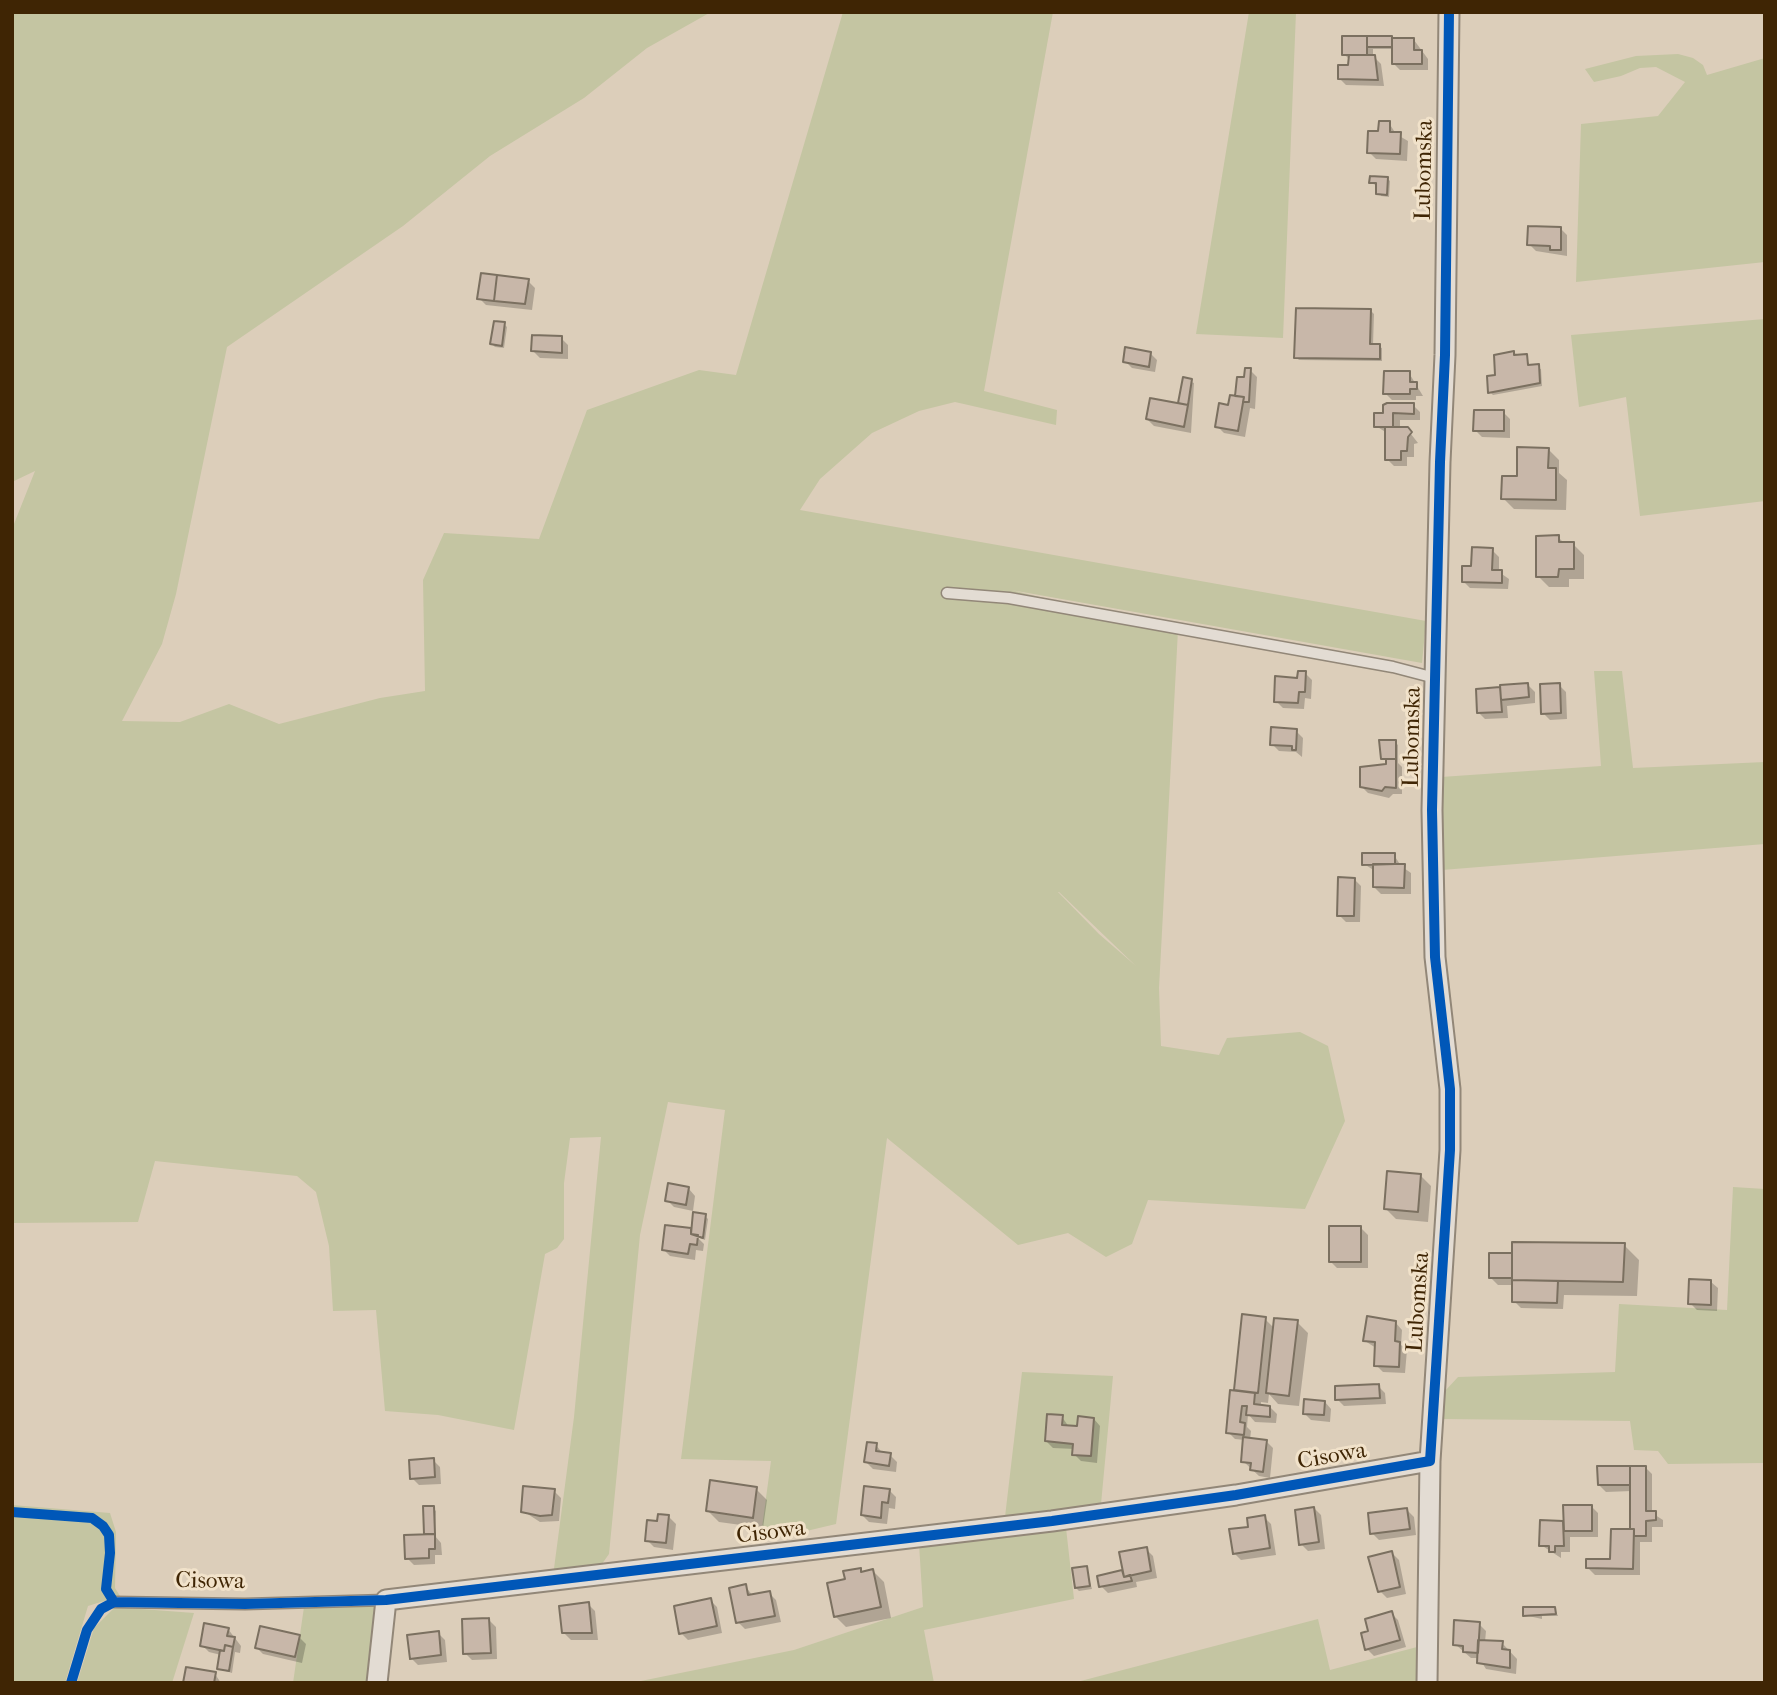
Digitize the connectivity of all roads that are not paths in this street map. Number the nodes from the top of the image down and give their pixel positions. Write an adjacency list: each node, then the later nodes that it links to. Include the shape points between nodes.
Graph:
1 (1449, 12): 3 (street, Lubomska)
2 (947, 593): 3 (lane, via 1023,600)
3 (1435, 678): 4 (street, Lubomska, via 1435,957 1450,1090 1450,1150)
4 (1430, 1461): 5 (street, Cisowa, via 1065,1519); 8 (street, Lubomska)
5 (386, 1600): 6 (lane, Cisowa); 7 (street)
6 (114, 1602)
7 (377, 1683)
8 (1427, 1683)

